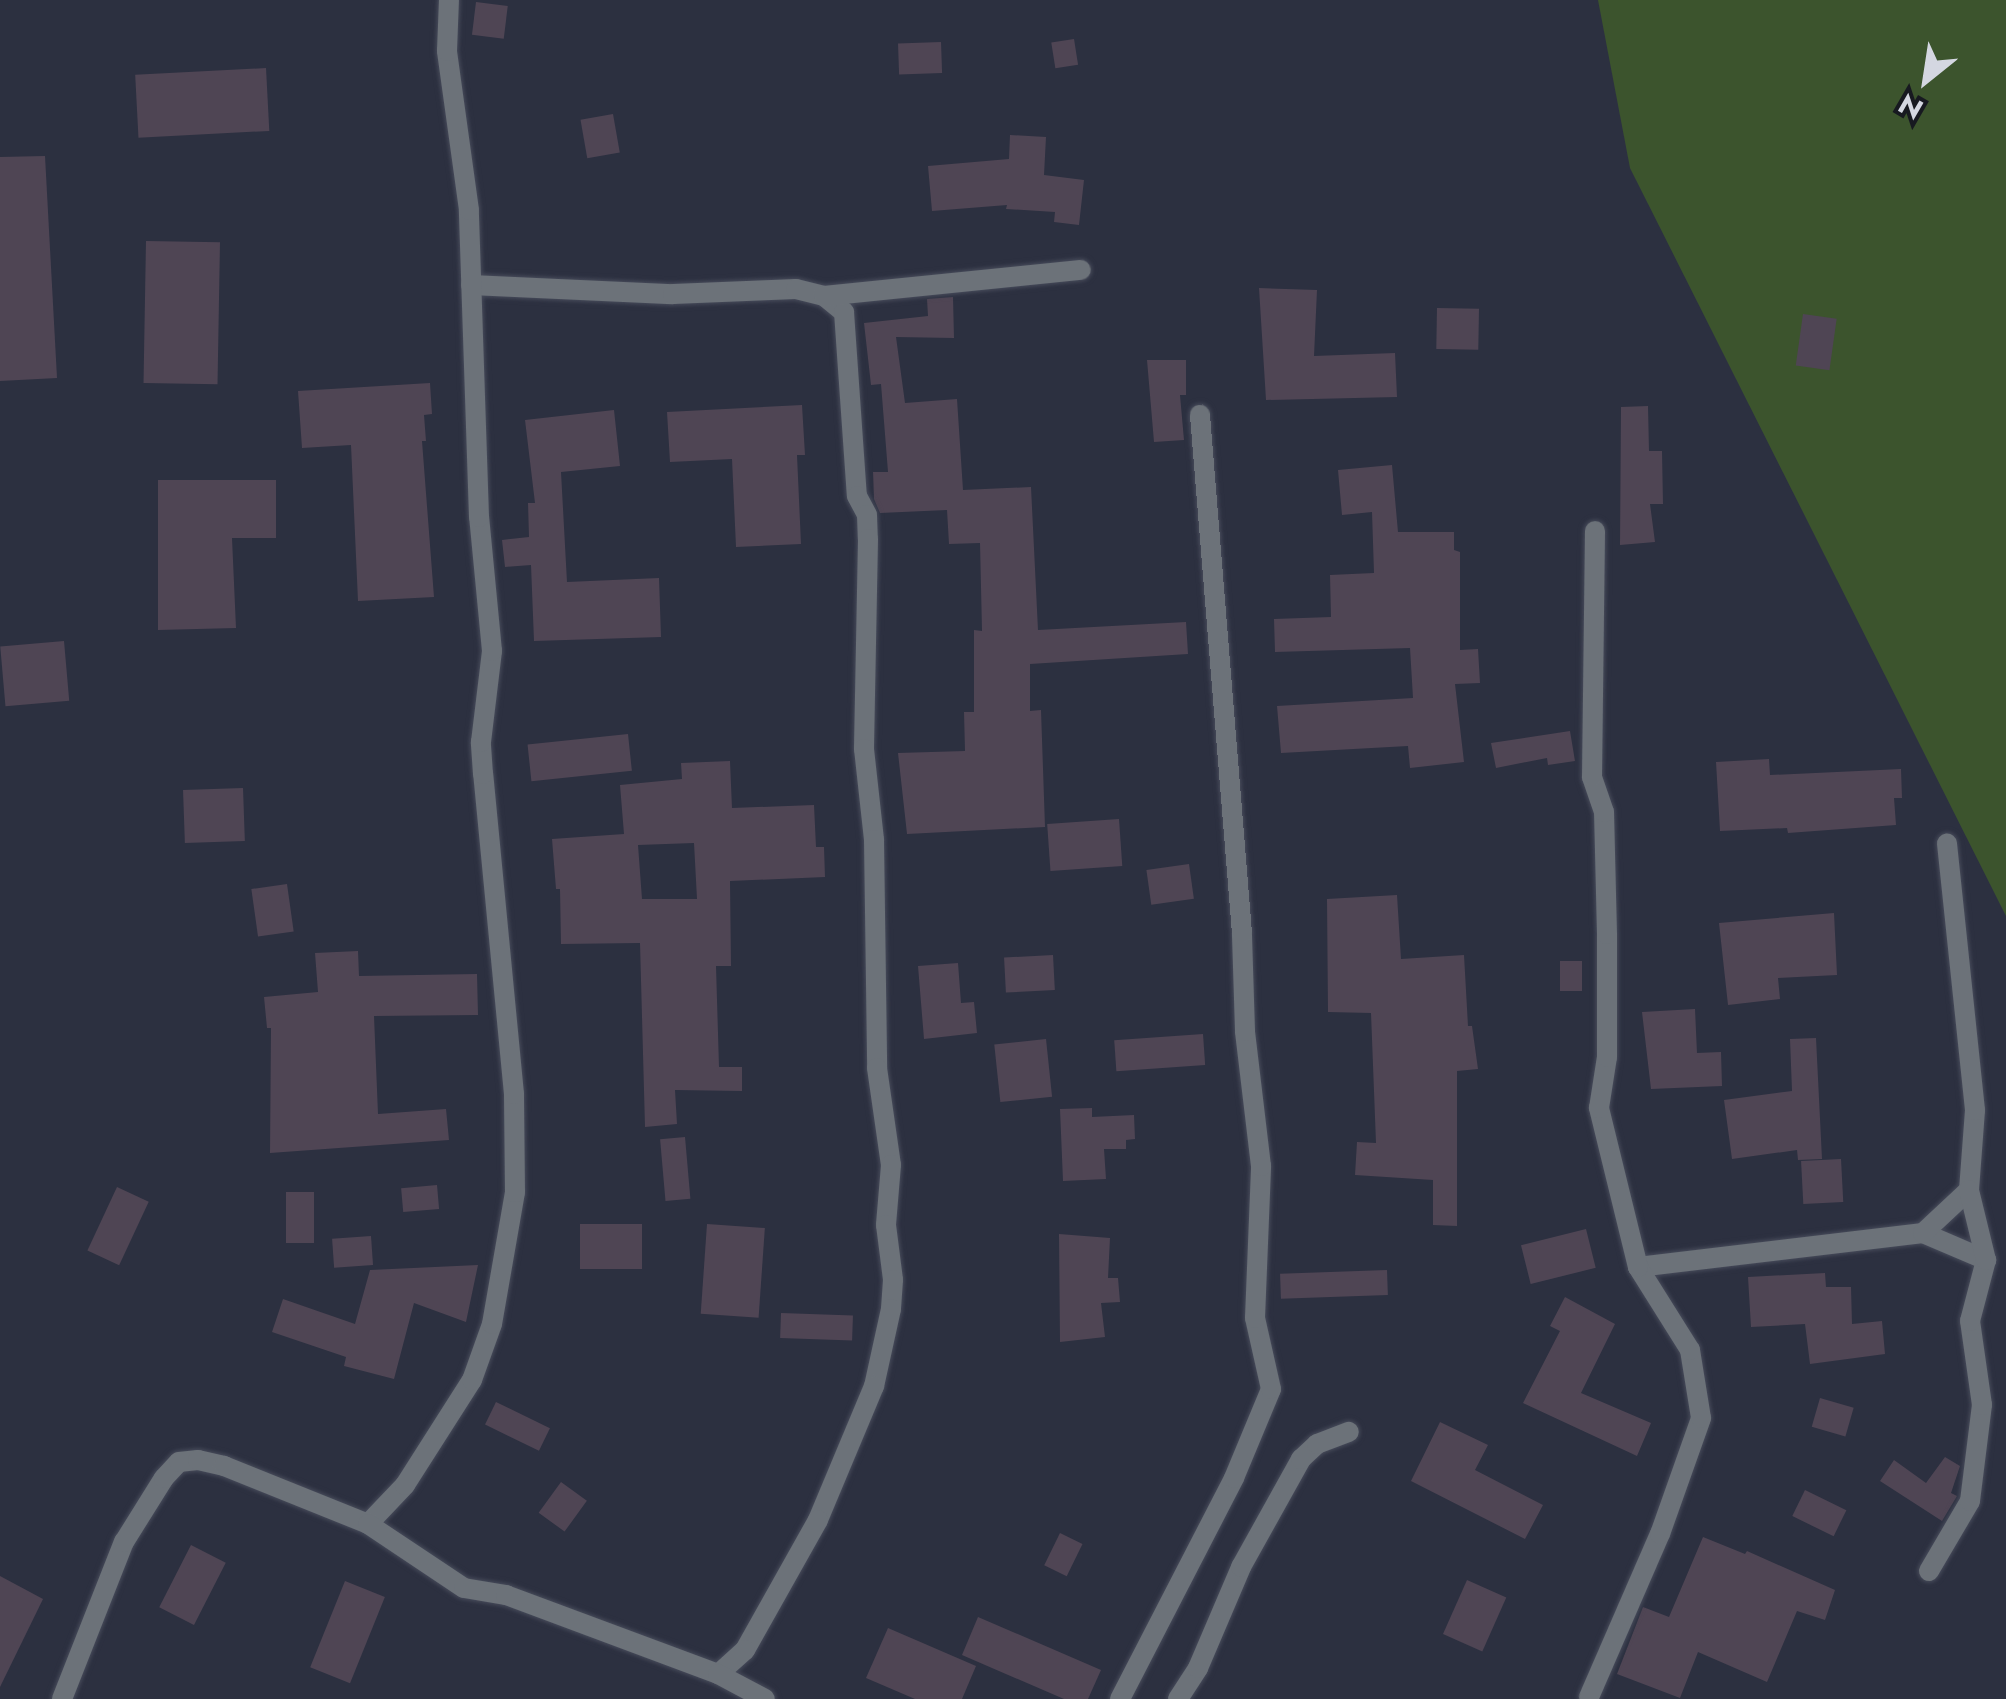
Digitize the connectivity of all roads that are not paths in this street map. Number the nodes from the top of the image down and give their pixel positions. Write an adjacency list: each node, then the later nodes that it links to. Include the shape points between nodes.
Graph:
1 (449, 0): 3 (street, via 447,51 462,132)
2 (1081, 270): 4 (street)
3 (470, 285): 4 (street, via 672,294 796,288); 13 (street, via 492,651 482,758 514,1094 516,1192 492,1324 472,1380 405,1486)
4 (824, 296): 15 (street, via 844,312 857,496 866,515 864,748 874,840 877,1068 891,1165 891,1309 874,1386 826,1505 745,1650)
5 (1200, 416): 19 (street, via 1245,1032 1261,1166 1256,1318 1271,1390 1234,1478)
6 (1595, 531): 11 (street, via 1592,777 1604,812 1607,934 1600,1108)
7 (1947, 843): 8 (street, via 1974,1110)
8 (1969, 1190): 9 (street); 10 (street)
9 (1923, 1233): 10 (street); 11 (street)
10 (1986, 1260): 14 (street, via 1970,1321 1982,1405 1970,1500)
11 (1638, 1267): 16 (street, via 1690,1350 1701,1418)
12 (1349, 1432): 20 (street, via 1317,1444 1301,1459)
13 (368, 1524): 15 (street, via 464,1588 506,1595); 17 (street, via 224,1466 179,1462 124,1542)
14 (1929, 1571)
15 (718, 1674): 18 (street)
16 (1592, 1698)
17 (62, 1699)
18 (765, 1699)
19 (1120, 1699)
20 (1178, 1699)

